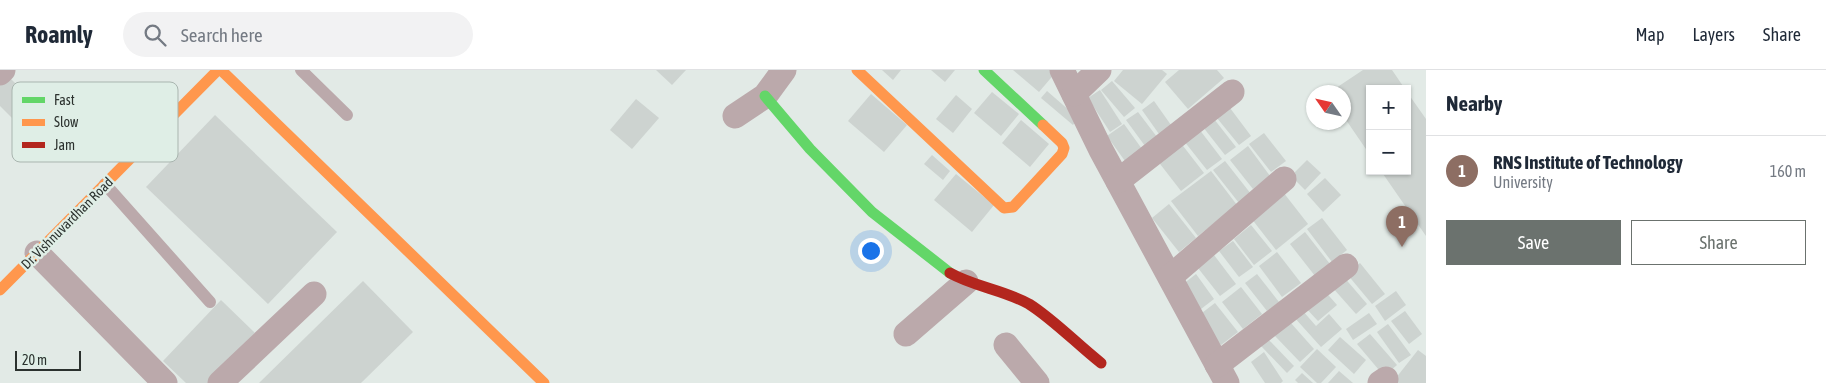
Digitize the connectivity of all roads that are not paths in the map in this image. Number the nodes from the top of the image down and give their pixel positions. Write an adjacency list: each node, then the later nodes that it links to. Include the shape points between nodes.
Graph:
1 (220, 70): 11 (street, Dr. Vishnuvardhan Road); 31 (street)
2 (301, 70): 12 (lane)
3 (784, 70): 10 (street)
4 (857, 70): 5 (street, via 1008,209 1062,154 1064,148)
5 (984, 70)
6 (1062, 70): 9 (street)
7 (1099, 70): 9 (street)
8 (1232, 92): 16 (street)
9 (1074, 94): 16 (street)
10 (765, 96): 13 (street); 21 (street, via 810,149 872,212 942,270)
11 (178, 112)
12 (347, 115)
13 (735, 116)
14 (127, 162): 17 (street, Dr. Vishnuvardhan Road)
15 (1284, 179): 20 (street)
16 (1118, 181): 20 (street)
17 (105, 184): 18 (street, Dr. Vishnuvardhan Road); 24 (lane)
18 (37, 253): 22 (street, Dr. Vishnuvardhan Road); 29 (street)
19 (1346, 266): 28 (street)
20 (1170, 277): 28 (street)
21 (966, 282): 25 (street); 27 (street, via 1006,293 1030,305)
22 (0, 290)
23 (314, 294): 30 (street)
24 (210, 302)
25 (906, 334)
26 (1006, 345): 32 (street)
27 (1101, 363)
28 (1222, 374)
29 (165, 383)
30 (220, 383)
31 (544, 383)
32 (1037, 383)

